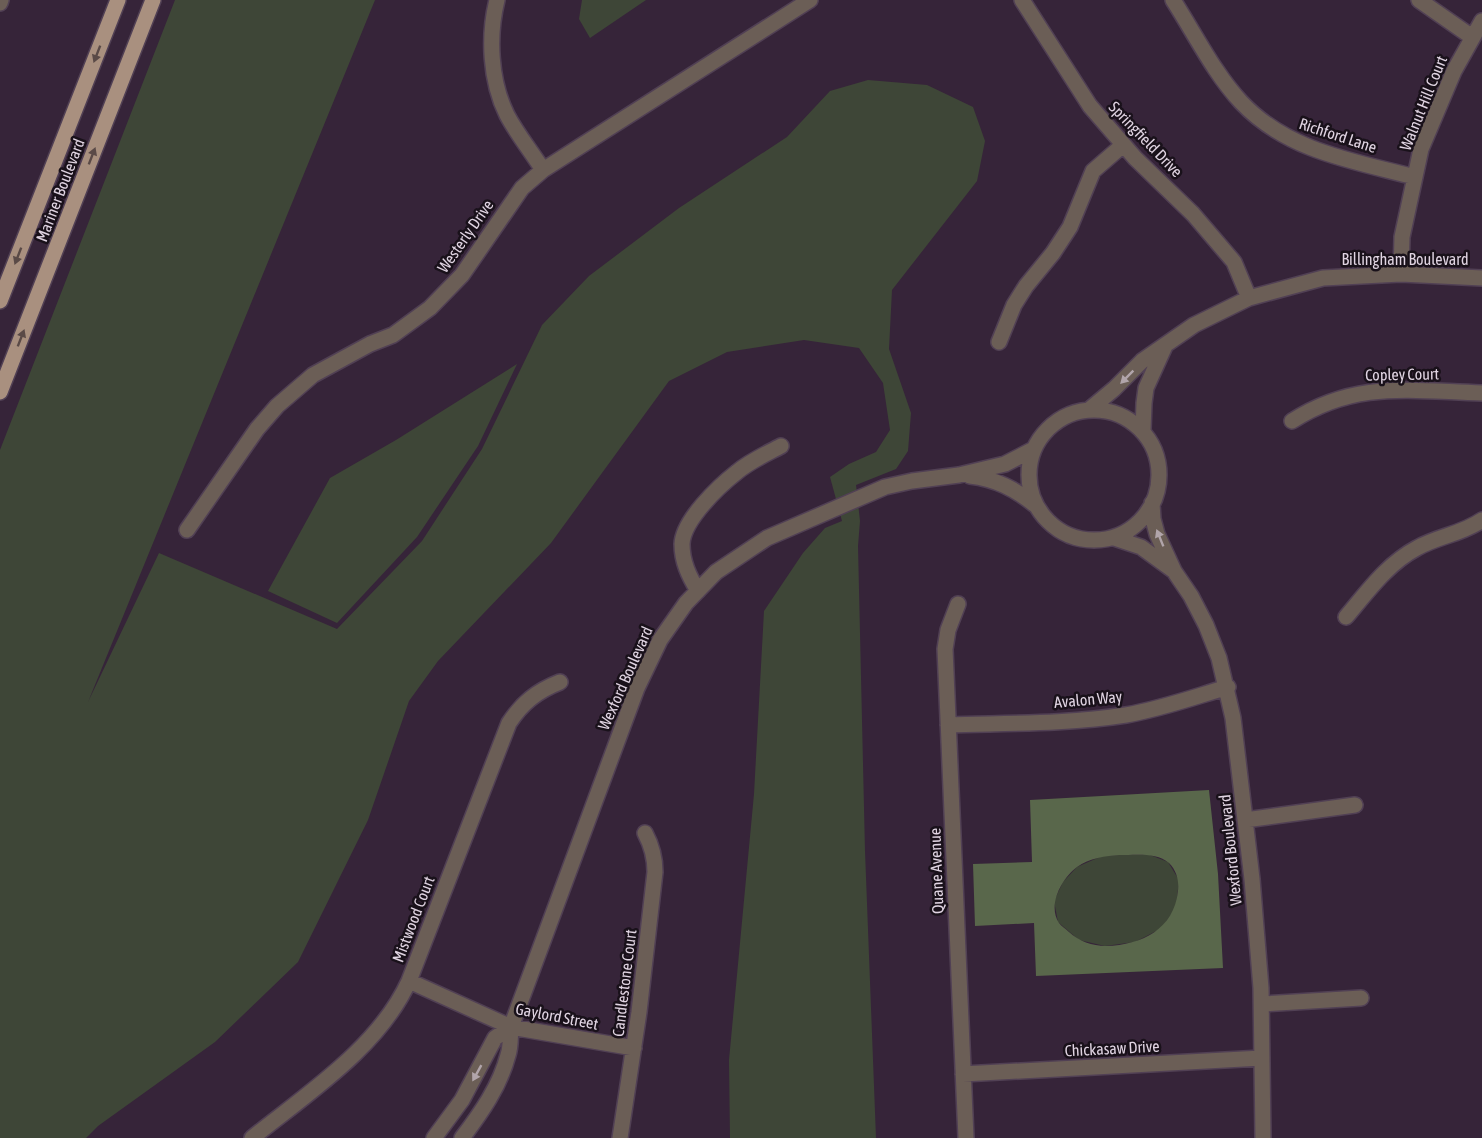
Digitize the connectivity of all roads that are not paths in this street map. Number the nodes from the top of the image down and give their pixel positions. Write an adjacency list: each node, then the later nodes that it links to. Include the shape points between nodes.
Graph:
1 (118, 0): 16 (main road, Mariner Boulevard, one-way to 16)
2 (153, 0): 19 (main road, Mariner Boulevard, one-way to 2)
3 (497, 0): 11 (street, via 491,47 498,90 516,130)
4 (810, 0): 11 (street, Westerly Drive)
5 (1022, 0): 10 (street, Springfield Drive, via 1090,106)
6 (1173, 0): 12 (street, Richford Lane, via 1226,84 1258,118 1300,144)
7 (1419, 0): 9 (street)
8 (1482, 21): 9 (street, Walnut Hill Court)
9 (1472, 37): 12 (street, Walnut Hill Court, via 1436,110)
10 (1123, 145): 15 (street, Springfield Drive, via 1234,262); 17 (street, via 1093,171 1070,227 1014,305)
11 (543, 170): 30 (street, Westerly Drive, via 522,188 462,275 430,308 393,334 313,375 277,406)
12 (1415, 177): 13 (street, Walnut Hill Court, via 1402,237)
13 (1401, 274): 14 (street, Billingham Boulevard); 15 (street, Billingham Boulevard, via 1323,278)
14 (1482, 278)
15 (1249, 298): 18 (street, Billingham Boulevard, via 1194,325)
16 (0, 301)
17 (999, 342)
18 (1164, 346): 21 (street, Billingham Boulevard, one-way to 21); 23 (street, via 1146,388)
19 (0, 392)
20 (1482, 393): 22 (street, Copley Court, via 1358,393 1313,407)
21 (1090, 409): 23 (street, via 1113,412); 25 (street, via 1052,425)
22 (1292, 421)
23 (1143, 430): 27 (street, via 1158,465)
24 (782, 446): 33 (street, via 737,472 687,525 683,557)
25 (1034, 449): 26 (street, Wexford Boulevard, via 1005,464); 28 (street, via 1028,476)
26 (958, 475): 28 (street, Wexford Boulevard, via 1005,485); 33 (street, Wexford Boulevard, via 885,488 767,538 716,572)
27 (1152, 503): 31 (street, via 1136,524); 32 (street, Wexford Boulevard, one-way to 27, via 1157,534)
28 (1036, 506): 31 (street, via 1044,519 1064,535 1089,542)
29 (1482, 520): 35 (street, via 1400,558)
30 (188, 530)
31 (1114, 538): 32 (street, Wexford Boulevard, via 1141,548)
32 (1174, 571): 37 (street, Wexford Boulevard, via 1206,626)
33 (698, 591): 45 (street, Wexford Boulevard, via 660,640 637,688)
34 (958, 604): 38 (street, Quane Avenue, via 945,649)
35 (1346, 617)
36 (560, 682): 42 (street, Mistwood Court, via 531,697 508,723)
37 (1228, 687): 38 (street, Avalon Way, via 1128,714 1093,719); 40 (street, Wexford Boulevard)
38 (948, 725): 48 (street, Quane Avenue)
39 (1355, 805): 40 (street)
40 (1245, 820): 44 (street, Wexford Boulevard)
41 (645, 833): 46 (street, Candlestone Court, via 652,846 655,872)
42 (409, 981): 45 (street, Gaylord Street); 49 (street, Mistwood Court, via 390,1016 369,1042)
43 (1361, 998): 44 (street)
44 (1262, 1004): 47 (street, Wexford Boulevard)
45 (511, 1027): 46 (street, Gaylord Street); 50 (street, Wexford Boulevard, one-way to 50, via 495,1038 462,1100); 51 (street, Wexford Boulevard, via 509,1054 497,1084)
46 (634, 1048): 52 (street, Candlestone Court)
47 (1262, 1058): 48 (street, Chickasaw Drive); 54 (street, Wexford Boulevard)
48 (963, 1074): 53 (street, Quane Avenue)
49 (252, 1138)
50 (434, 1138)
51 (462, 1138)
52 (620, 1138)
53 (966, 1138)
54 (1263, 1138)

